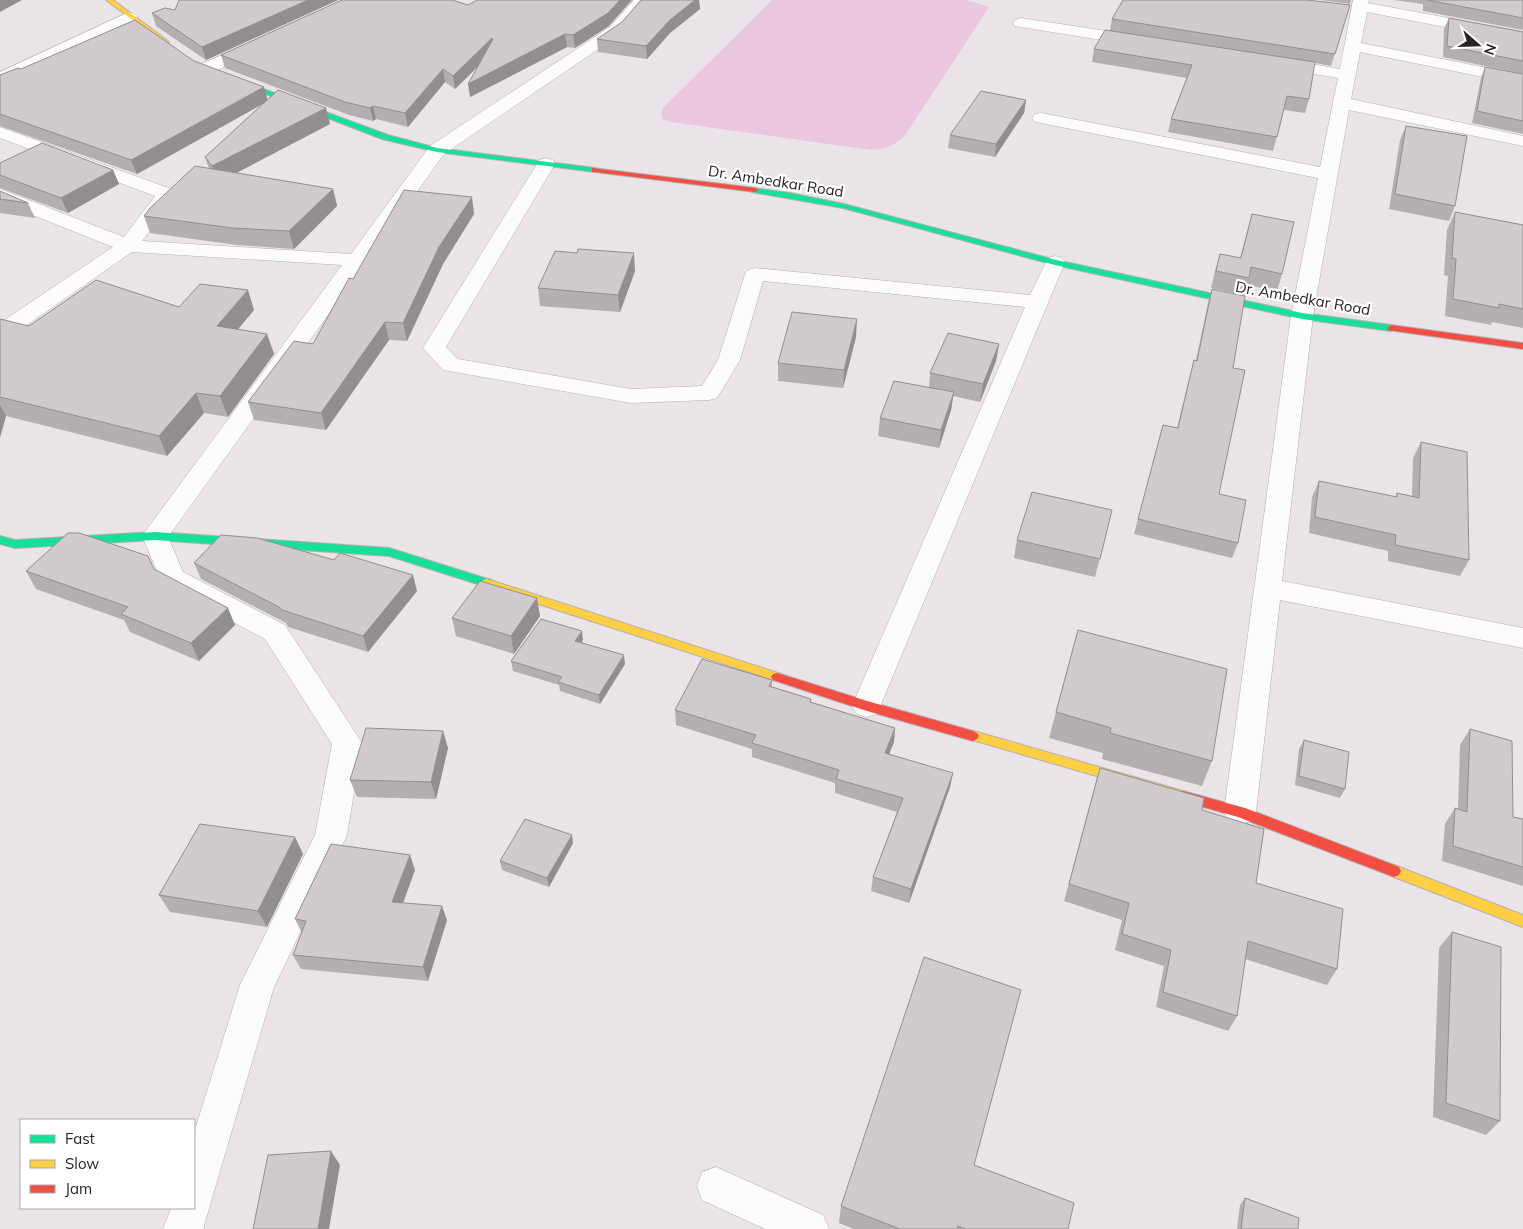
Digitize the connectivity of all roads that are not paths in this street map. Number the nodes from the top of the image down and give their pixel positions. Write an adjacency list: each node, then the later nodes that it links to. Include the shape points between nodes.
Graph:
1 (642, 0): 20 (street, via 616,30)
2 (1360, 6): 4 (street); 6 (street); 9 (street)
3 (123, 7): 10 (street); 14 (street)
4 (1340, 10)
5 (1021, 22): 8 (street)
6 (1523, 37)
7 (267, 40): 12 (street)
8 (1156, 44)
9 (1352, 46): 13 (street); 15 (street)
10 (175, 48)
11 (1261, 61): 13 (street)
12 (201, 66): 20 (street, Dr. Ambedkar Road, via 385,137)
13 (1348, 74): 16 (street)
14 (0, 78)
15 (1523, 80)
16 (1343, 103): 19 (street); 22 (street)
17 (1041, 118): 22 (street)
18 (0, 132): 24 (street, via 167,194)
19 (1523, 141)
20 (436, 150): 21 (street, Dr. Ambedkar Road); 25 (street)
21 (546, 164): 26 (street, Dr. Ambedkar Road, via 790,195 844,206); 27 (street, via 434,348 451,365 631,396 709,393 729,360 755,274)
22 (1327, 174): 28 (street)
23 (0, 195): 24 (street)
24 (128, 246): 25 (street); 29 (street)
25 (355, 260): 31 (street)
26 (1054, 262): 27 (street); 28 (street, Dr. Ambedkar Road)
27 (1036, 302): 35 (street)
28 (1302, 316): 30 (street, Dr. Ambedkar Road); 33 (street)
29 (0, 333)
30 (1523, 346)
31 (155, 536): 32 (street, via 15,544); 35 (street, via 389,552); 39 (street, via 172,578 275,632 347,743 331,835 258,985)
32 (0, 540)
33 (1268, 588): 34 (street); 36 (street)
34 (1523, 638)
35 (867, 706): 36 (street)
36 (1240, 812): 37 (street)
37 (1523, 921)
38 (716, 1186): 42 (street)
39 (195, 1192)
40 (190, 1209): 41 (street)
41 (183, 1229)
42 (809, 1229)

